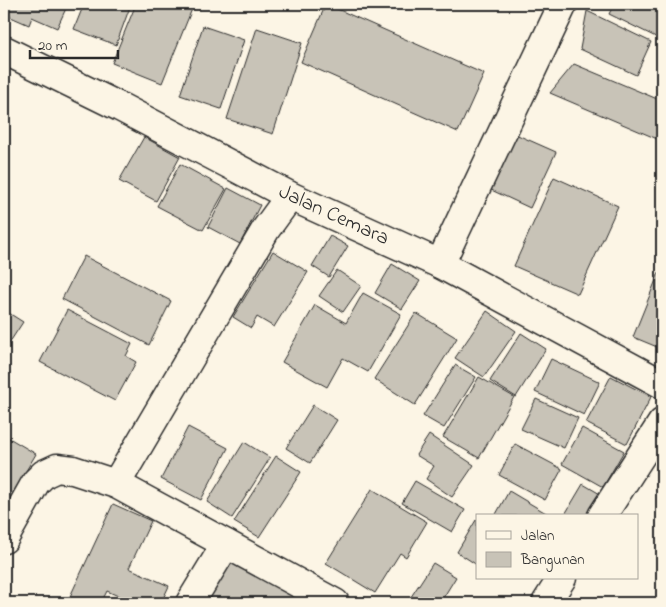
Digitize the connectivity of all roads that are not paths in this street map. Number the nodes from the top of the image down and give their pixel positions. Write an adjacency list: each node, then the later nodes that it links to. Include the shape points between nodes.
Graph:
1 (563, 4): 4 (street)
2 (4, 50): 3 (street, Jalan Cemara)
3 (290, 196): 4 (street, Jalan Cemara); 7 (street, via 266,229)
4 (440, 264): 5 (street, Jalan Cemara)
5 (662, 384)
6 (662, 423): 8 (street)
7 (116, 484): 9 (street, via 73,470 57,468 44,474 36,482); 10 (street)
8 (603, 514)
9 (4, 540)
10 (226, 544): 12 (street); 13 (street)
11 (561, 580): 14 (street)
12 (190, 603)
13 (335, 603)
14 (546, 603)

